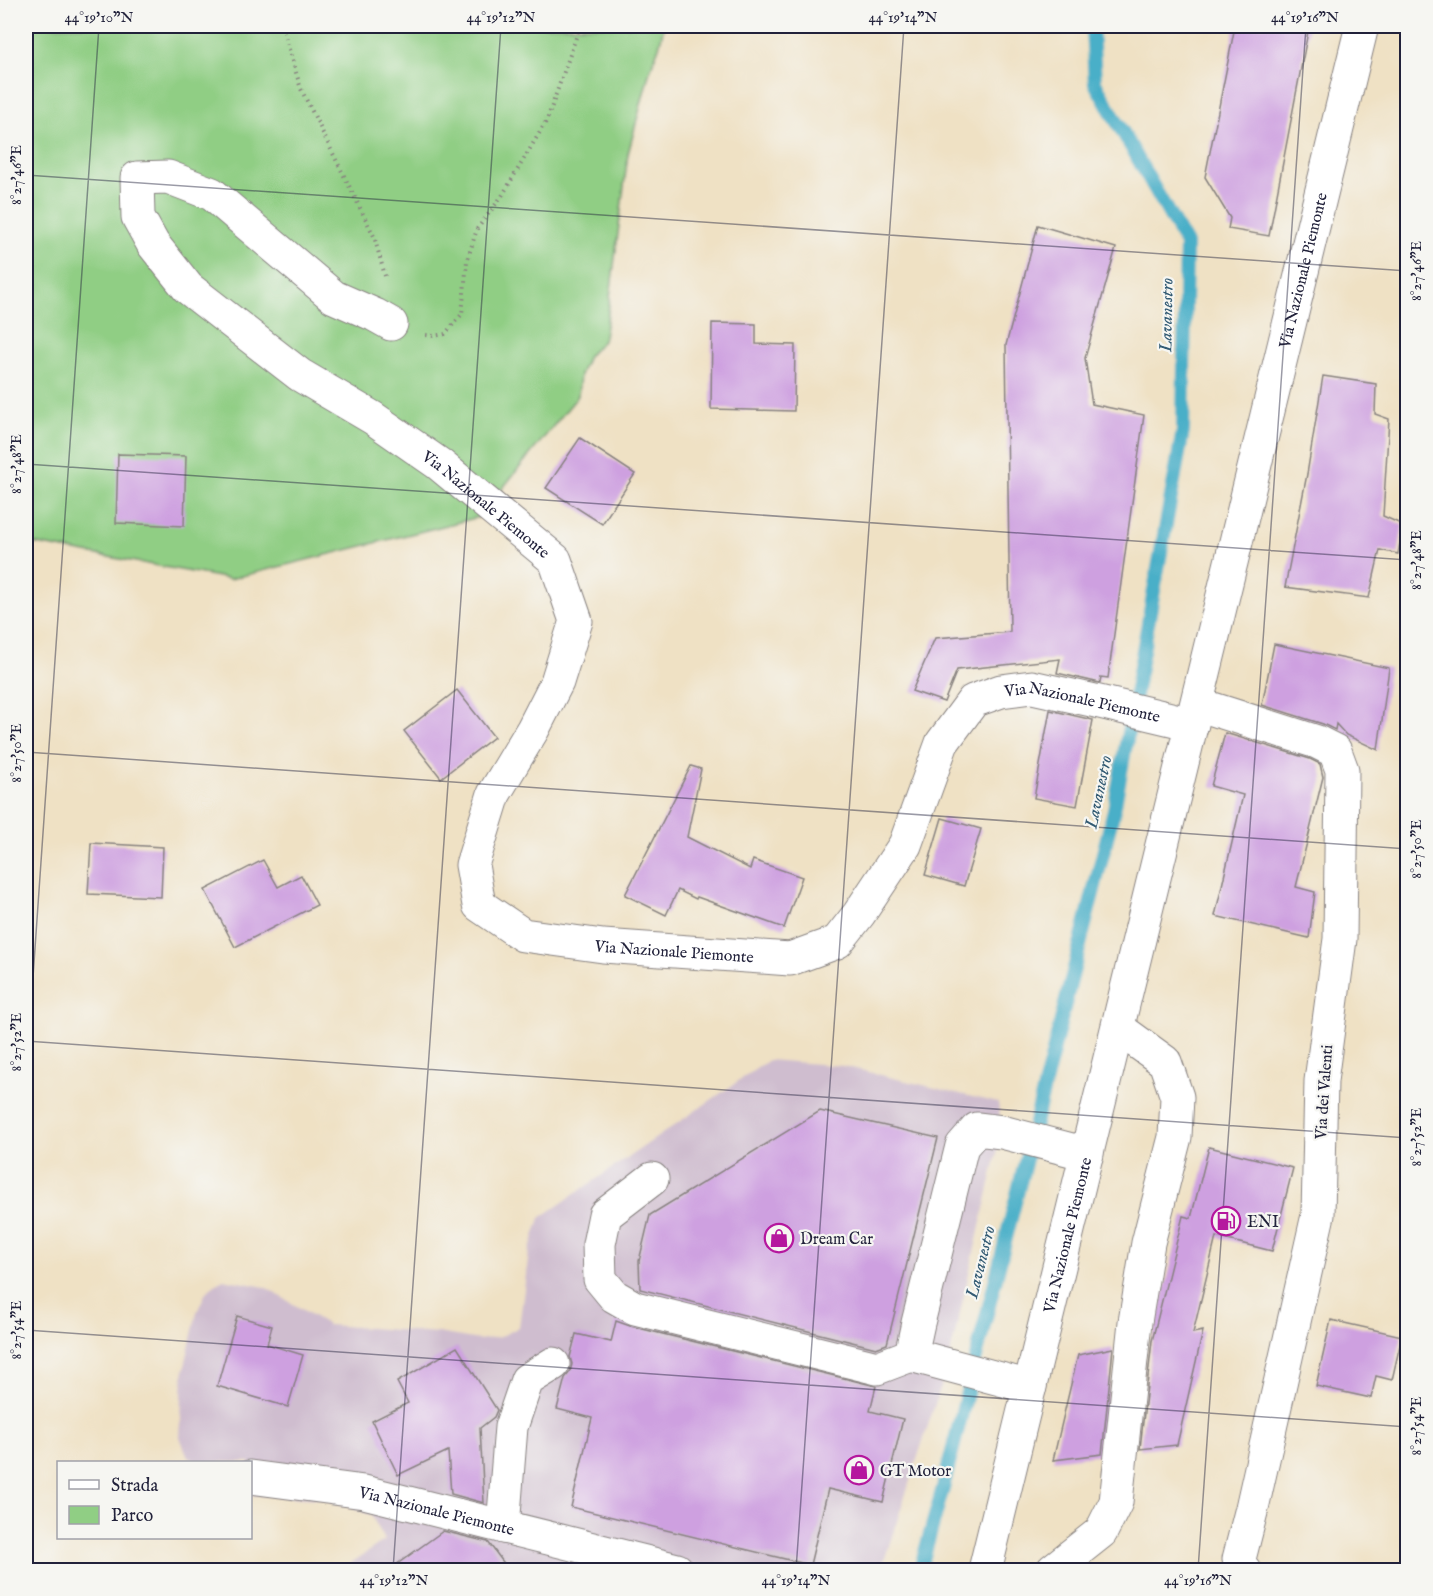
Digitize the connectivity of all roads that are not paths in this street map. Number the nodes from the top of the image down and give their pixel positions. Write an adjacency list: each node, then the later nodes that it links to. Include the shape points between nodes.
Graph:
1 (1362, 26): 3 (street, Via Nazionale Piemonte)
2 (392, 324): 3 (street, Via Nazionale Piemonte, via 334,297 212,194 168,177 137,178 138,217 153,244 188,288 300,375 373,418 439,464 555,560 576,621 557,682 494,794 472,865 479,905 522,935 603,946 790,959 837,942 859,914 905,845 942,743 973,701 1001,691 1032,687 1091,700)
3 (1194, 714): 4 (street, Via Nazionale Piemonte); 16 (street, Via dei Valenti, via 1317,742 1335,751 1342,770 1340,939 1321,1081 1318,1215 1239,1559)
4 (1118, 1028): 5 (street, Via Nazionale Piemonte); 15 (street, via 1165,1062 1177,1096 1175,1137 1148,1243 1135,1322 1116,1502 1101,1532)
5 (1087, 1154): 7 (street, via 977,1129 962,1146); 9 (street, Via Nazionale Piemonte)
6 (652, 1179): 7 (street, via 605,1215 599,1244 600,1279 614,1296 635,1308 877,1368)
7 (911, 1355): 9 (street)
8 (553, 1364): 11 (street, via 527,1380 511,1427)
9 (1030, 1387): 14 (street, Via Nazionale Piemonte)
10 (252, 1477): 11 (street, Via Nazionale Piemonte, via 364,1492)
11 (503, 1527): 12 (street, Via Nazionale Piemonte)
12 (617, 1564): 13 (street, Via Nazionale Piemonte)
13 (676, 1570)
14 (985, 1570)
15 (1053, 1570)
16 (1244, 1570)

